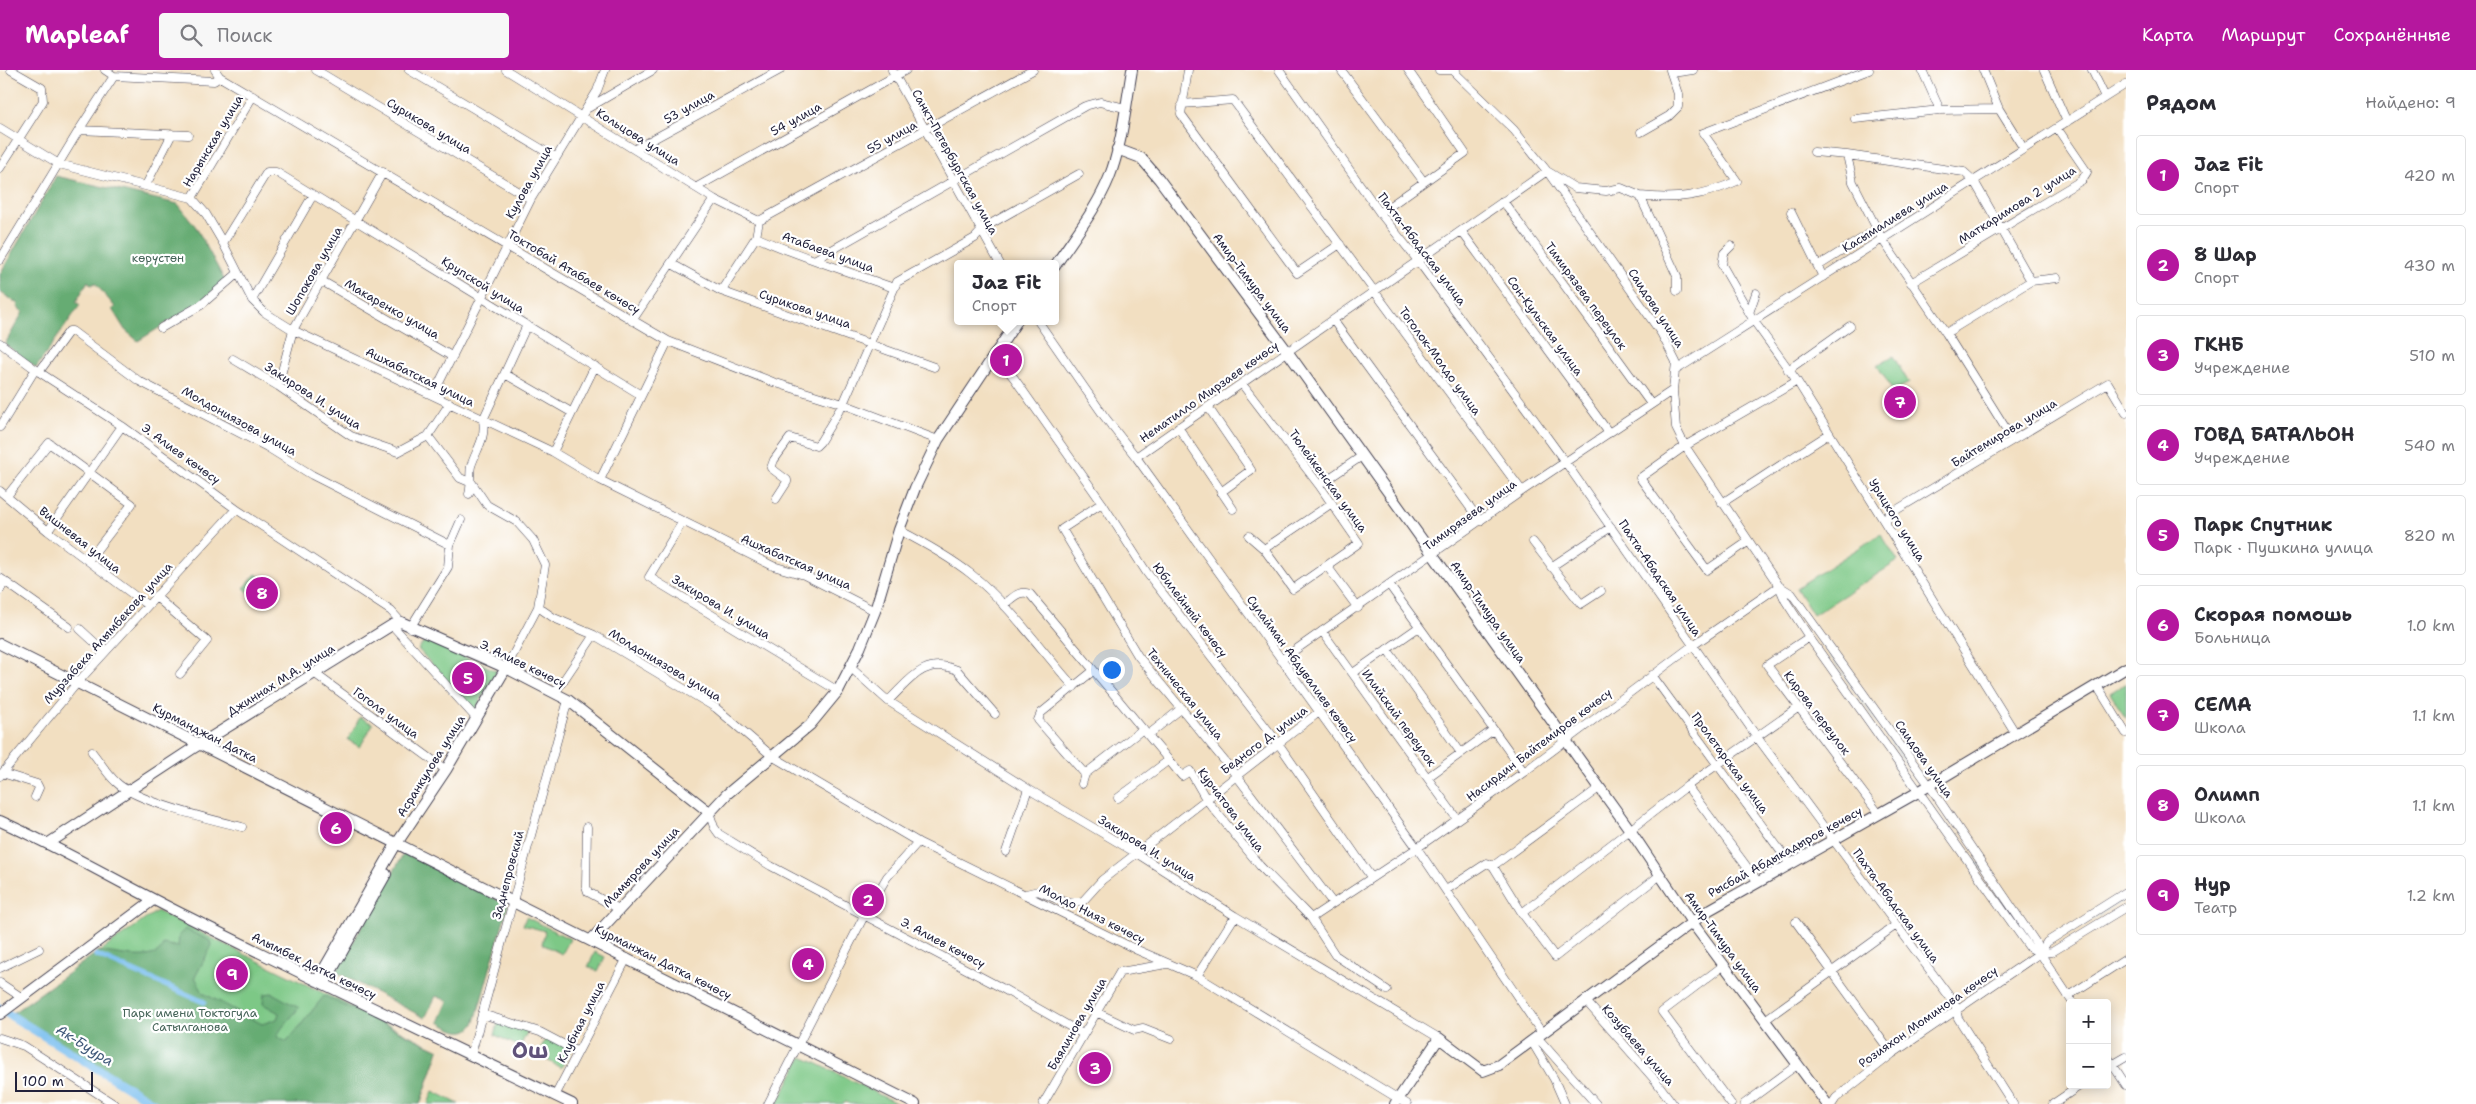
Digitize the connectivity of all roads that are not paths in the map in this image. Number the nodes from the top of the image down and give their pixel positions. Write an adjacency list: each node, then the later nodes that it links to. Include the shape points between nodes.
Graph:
1 (11, 70): 45 (street, via 42,88 44,101)
2 (105, 70): 27 (street)
3 (316, 70): 65 (street, Сурикова улица)
4 (409, 70): 51 (street)
5 (506, 70): 35 (street, Кольцова улица)
6 (606, 70): 35 (street, Кулова улица)
7 (653, 70): 35 (street, via 592,104)
8 (780, 70): 46 (street, 53 улица)
9 (906, 70): 26 (street, 54 улица)
10 (1034, 70): 41 (street, 55 улица)
11 (1132, 70): 32 (main road)
12 (1188, 70): 31 (street)
13 (1279, 70): 69 (street, Пахта-Абадская улица)
14 (1341, 70): 59 (street)
15 (1408, 70): 59 (street, via 1465,153)
16 (1439, 70): 23 (street)
17 (1693, 70): 24 (street)
18 (1868, 70): 63 (street, via 1703,133 1737,181 1706,193 1667,199)
19 (1922, 70): 34 (street)
20 (1983, 70): 33 (street)
21 (2044, 70): 37 (street)
22 (2092, 70): 30 (street)
23 (1455, 71): 54 (street, Саидова улица, via 1514,130)
24 (1671, 71): 42 (street, via 1678,107)
25 (218, 73): 27 (street, via 214,81); 29 (street, Токтобай Атабаев көчөсү)
26 (894, 73): 41 (street, Санкт-Петербургская улица); 61 (street, 54 улица)
27 (114, 76): 40 (street)
28 (2126, 84): 30 (street, Касымалиева улица)
29 (253, 96): 55 (street, Токтобай Атабаев көчөсү); 64 (street, Нарынская улица)
30 (2105, 98): 37 (street, Касымалиева улица)
31 (1182, 104): 79 (street, Тоголок-Молдо улица, via 1233,100); 79 (street, via 1181,114 1297,272)
32 (1125, 108): 47 (main road); 58 (street, via 1100,102 1085,106)
33 (2000, 109): 34 (street); 48 (street)
34 (1940, 110): 36 (street)
35 (581, 115): 46 (street, Кольцова улица); 51 (street, Кулова улица)
36 (1855, 119)
37 (2067, 122): 39 (street, Касымалиева улица)
38 (0, 128): 45 (street)
39 (2057, 128): 48 (street, Касымалиева улица); 73 (street, Маткаримова 2 улица, via 2087,172 2086,176)
40 (79, 130): 43 (street); 52 (street)
41 (926, 131): 58 (street, Санкт-Петербургская улица); 71 (street, 55 улица)
42 (1641, 132)
43 (172, 134): 44 (street); 60 (street)
44 (188, 135)
45 (19, 139): 52 (street); 53 (street)
46 (635, 149): 61 (street, Кольцова улица)
47 (1117, 149): 86 (main road, via 1101,193); 117 (main road, Амир-Тимура улица, via 1141,158 1147,165)
48 (2024, 149): 57 (street, Касымалиева улица)
49 (1814, 152): 50 (street)
50 (1847, 155): 57 (street, via 1964,172); 72 (street, via 1853,182)
51 (555, 157): 65 (street, Кулова улица)
52 (58, 164): 60 (street); 82 (street)
53 (0, 168)
54 (1547, 170): 63 (street, via 1575,188 1606,191 1622,188); 67 (street, Нематилло Мирзаев көчөсү); 123 (street, Саидова улица, via 1672,350)
55 (383, 172): 70 (street, Шопокова улица); 80 (street, Токтобай Атабаев көчөсү)
56 (1079, 174): 74 (street)
57 (1974, 181): 73 (street); 77 (street, Касымалиева улица)
58 (953, 182): 74 (street, Санкт-Петербургская улица); 83 (street)
59 (1424, 182): 69 (street)
60 (146, 185): 64 (street)
61 (697, 187): 66 (street, Кольцова улица)
62 (313, 195): 70 (street, Крупской улица); 78 (street, Крупской улица, via 276,172 267,172); 102 (street)
63 (1640, 196): 99 (street, via 1677,276)
64 (192, 198): 78 (street, Ашхабатская улица)
65 (531, 199): 80 (street, Кулова улица)
66 (714, 199): 71 (street, Кольцова улица); 88 (street)
67 (1503, 201): 75 (street, Нематилло Мирзаев көчөсү); 135 (street, Тимирязева переулок)
68 (1791, 212): 89 (street)
69 (1380, 213): 87 (street, Пахта-Абадская улица)
70 (357, 220): 93 (street, Шопокова улица); 101 (street, Крупской улица)
71 (760, 221): 76 (street)
72 (1877, 229): 77 (street); 89 (street)
73 (2002, 229): 94 (street); 95 (street, Маткаримова 2 улица)
74 (981, 231): 85 (street, Санкт-Петербургская улица); 96 (street, via 975,238 897,282)
75 (1462, 232): 87 (street, Нематилло Мирзаев көчөсү); 143 (street, Сон-Кульская улица)
76 (756, 237): 83 (street, Атабаева улица); 97 (street)
77 (1882, 239): 91 (street, Касымалиева улица); 95 (street)
78 (223, 243): 90 (street, Ашхабатская улица)
79 (1340, 244): 98 (street, Тоголок-Молдо улица)
80 (508, 246): 101 (street, Кулова улица); 105 (street, Токтобай Атабаев көчөсү)
81 (1731, 246): 103 (street, Урицкого улица, via 1724,253 1722,265)
82 (2, 250): 84 (street)
83 (816, 259): 96 (street, Атабаева улица)
84 (0, 260)
85 (998, 260)
86 (1059, 260)
87 (1419, 262): 98 (street, Нематилло Мирзаев көчөсү); 152 (street, Пахта-Абадская улица)
88 (672, 264): 97 (street, Сурикова улица); 105 (street)
89 (1818, 266): 91 (street)
90 (238, 273): 102 (street, Ашхабатская улица); 111 (street, via 201,305)
91 (1823, 277): 106 (street, Касымалиева улица)
92 (2057, 278): 94 (street)
93 (320, 280): 112 (street, Шопокова улица); 119 (street, Макаренко улица)
94 (2031, 281): 113 (street)
95 (1911, 283): 113 (street)
96 (894, 288): 116 (street)
97 (721, 291): 116 (street, Сурикова улица)
98 (1375, 291): 104 (street, Нематилло Мирзаев көчөсү); 158 (street, Тоголок-Молдо улица)
99 (1677, 291)
100 (1756, 293): 103 (street)
101 (482, 298): 107 (street, Крупской улица); 119 (street, Кулова улица)
102 (252, 300): 112 (street, Ашхабатская улица, via 264,312)
103 (1749, 312): 106 (street, Урицкого улица)
104 (1332, 320): 117 (street, Нематилло Мирзаев көчөсү); 170 (street)
105 (632, 321): 114 (street, Токтобай Атабаев көчөсү)
106 (1754, 321): 123 (street, Касымалиева улица); 124 (street, Урицкого улица)
107 (527, 325): 121 (street, Крупской улица); 126 (street)
108 (1014, 325): 118 (main road, Мамырова улица)
109 (1041, 325): 151 (street, Сулайман Абдувалиев көчөсү)
110 (1850, 326): 124 (street)
111 (161, 328)
112 (293, 330): 129 (street, Шопокова улица); 132 (street, Ашхабатская улица)
113 (1946, 333): 147 (street)
114 (668, 341): 131 (street); 134 (street, Токтобай Атабаев көчөсү, via 773,382)
115 (0, 343): 125 (street, Э. Алиев көчөсү)
116 (869, 343): 122 (street, Сурикова улица); 134 (street)
117 (1287, 351): 128 (street, Нематилло Мирзаев көчөсү); 150 (main road, Амир-Тимура улица)
118 (993, 356): 146 (main road, Мамырова улица); 163 (street, Юбилейный көчөсү, via 1014,378)
119 (453, 357): 132 (street, Кулова улица)
120 (233, 359): 129 (street, Закирова И. улица)
121 (595, 366): 131 (street, Крупской улица); 137 (street)
122 (934, 367)
123 (1676, 370): 130 (street, Саидова улица)
124 (1788, 370): 127 (street, Урицкого улица)
125 (37, 371): 140 (street, Э. Алиев көчөсү); 141 (street); 178 (street, Молдониязова улица, via 72,331 139,381 267,447 312,476)
126 (505, 374): 137 (street); 139 (street)
127 (1796, 381): 144 (street, Урицкого улица); 148 (street)
128 (1242, 384): 136 (street, Нематилло Мирзаев көчөсү); 156 (street, Тюлейкенская улица)
129 (278, 386): 145 (street, Закирова И. улица, via 350,436 398,452)
130 (1673, 390): 135 (street, Тимирязева улица); 148 (street, Саидова улица, via 1676,428)
131 (641, 394): 154 (street)
132 (432, 395): 133 (street, Ашхабатская улица)
133 (450, 403): 139 (street, Ашхабатская улица); 145 (street, Закирова И. улица)
134 (843, 404): 146 (street, Токтобай Атабаев көчөсү); 162 (street, via 818,445 790,438 784,445 772,465 773,471 787,482)
135 (1651, 404): 143 (street, Тимирязева улица)
136 (1208, 407): 142 (street, Нематилло Мирзаев көчөсү); 159 (street, via 1251,470)
137 (570, 412): 149 (street)
138 (2126, 413): 147 (street, Байтемирова улица, via 2108,383)
139 (483, 420): 149 (street, Ашхабатская улица); 155 (street, via 485,432 470,468)
140 (122, 426): 153 (street); 166 (street, Э. Алиев көчөсү)
141 (0, 427)
142 (1178, 428): 151 (street, Нематилло Мирзаев көчөсү); 159 (street)
143 (1610, 433): 152 (street, Тимирязева улица)
144 (1829, 434): 165 (street); 171 (street, Урицкого улица)
145 (428, 436): 155 (street, Асранкулова улица, via 460,478)
146 (938, 440): 173 (main road, Мамырова улица)
147 (2014, 440): 171 (street, Байтемирова улица, via 1888,515)
148 (1685, 446): 165 (street, Саидова улица); 176 (street, via 1640,478 1707,570)
149 (553, 452): 154 (street, Ашхабатская улица)
150 (1362, 456): 156 (street); 180 (main road, Амир-Тимура улица)
151 (1136, 457): 206 (street, Сулайман Абдувалиев көчөсү)
152 (1566, 463): 158 (street, Тимирязева улица); 172 (street, Пахта-Абадская улица)
153 (90, 473): 161 (street, via 49,443); 174 (street); 181 (street, via 132,504)
154 (600, 480): 169 (street, Ашхабатская улица)
155 (472, 483): 160 (street); 192 (street, Асранкулова улица, via 487,505 516,522 539,549 545,565)
156 (1319, 485): 164 (street, Тюлейкенская улица)
157 (0, 491): 161 (street, Вишневая улица)
158 (1522, 491): 170 (street, Тимирязева улица)
159 (1221, 492): 167 (street)
160 (469, 494)
161 (7, 496): 174 (street, Вишневая улица)
162 (776, 499)
163 (1102, 503): 223 (street, Техническая улица, via 1062,529 1138,656); 233 (street, Юбилейный көчөсү, via 1147,573)
164 (1332, 503): 179 (street); 182 (street, Тюлейкенская улица, via 1359,543)
165 (1722, 503): 176 (street, Саидова улица)
166 (236, 509): 189 (street, Мурзабека Алымбекова улица); 195 (street, Э. Алиев көчөсү, via 391,611)
167 (1233, 509)
168 (461, 520): 178 (street)
169 (683, 521): 194 (street, Ашхабатская улица, via 773,566 804,575); 218 (street, Закирова И. улица, via 648,577)
170 (1480, 522): 180 (street, Тимирязева улица)
171 (1886, 523): 230 (street, Урицкого улица)
172 (1611, 527): 183 (street); 203 (street, Пахта-Абадская улица)
173 (899, 530): 191 (street, via 972,575); 194 (main road, Мамырова улица)
174 (48, 531): 181 (street, Вишневая улица)
175 (1249, 536): 179 (street, Тюлейкенская улица)
176 (1749, 541): 186 (street, Саидова улица)
177 (1533, 542): 183 (street)
178 (450, 545): 195 (street, via 448,567)
179 (1264, 549): 182 (street, Тюлейкенская улица, via 1293,589)
180 (1433, 555): 185 (street, Тимирязева улица); 232 (main road, Амир-Тимура улица)
181 (88, 561): 190 (street, Вишневая улица)
182 (1327, 566): 193 (street)
183 (1551, 566): 188 (street, via 1581,604)
184 (3, 579): 187 (street); 196 (street)
185 (1390, 586): 193 (street, Тимирязева улица); 197 (street)
186 (1779, 586): 201 (street, Саидова улица); 203 (street, Насирдин Байтемиров көчөсү); 247 (street, Саидова улица, via 1792,594)
187 (0, 590)
188 (1602, 591)
189 (155, 596): 190 (street, Мурзабека Алымбекова улица); 213 (street, via 207,641)
190 (147, 605): 205 (street, Мурзабека Алымбекова улица)
191 (1003, 605): 210 (street, Курчатова улица, via 1019,593 1025,591 1030,594); 217 (street)
192 (538, 607): 200 (street, Молдониязова улица); 208 (street, Асранкулова улица)
193 (1358, 608): 199 (street, Тимирязева улица)
194 (875, 611): 207 (main road, Мамырова улица)
195 (401, 625): 208 (main road, Э. Алиев көчөсү); 211 (main road, Джиннах М.А. улица); 226 (street)
196 (69, 627)
197 (1419, 627): 204 (street); 227 (street)
198 (80, 629): 205 (street)
199 (1322, 631): 206 (street, Тимирязева улица); 212 (street, Илийский переулок)
200 (594, 636): 219 (street); 237 (street, Молдониязова улица, via 716,708)
201 (1810, 637): 222 (street, Кирова переулок, via 1767,666); 252 (street, Саидова улица)
202 (0, 644): 215 (main road, Курманджан Датка)
203 (1692, 646): 214 (street, Насирдин Байтемиров көчөсү); 231 (street, Пахта-Абадская улица)
204 (1387, 649): 212 (street); 236 (street)
205 (105, 652): 215 (street, Мурзабека Алымбекова улица)
206 (1281, 660): 224 (street, Сулайман Абдувалиев көчөсү)
207 (850, 667): 218 (main road, Мамырова улица); 221 (street, Закирова И. улица)
208 (506, 668): 219 (main road, Э. Алиев көчөсү); 226 (main road, Асранкулова улица)
209 (2126, 668): 216 (main road, Рысбай Абдыкадыров көчөсү)
210 (1093, 671): 217 (street); 228 (street, Курчатова улица)
211 (314, 673): 234 (main road, Джиннах М.А. улица); 240 (street, Гоголя улица)
212 (1353, 673): 245 (street, Илийский переулок)
213 (180, 674)
214 (1652, 675): 232 (street, Насирдин Байтемиров көчөсү); 239 (street, Пролетарская улица)
215 (78, 682): 234 (main road, Курманджан Датка); 243 (street, Мурзабека Алымбекова улица)
216 (2097, 686): 229 (street); 230 (main road, Рысбай Абдыкадыров көчөсү)
217 (1074, 687): 242 (street, via 1041,713 1038,720)
218 (838, 690): 237 (main road, Мамырова улица, via 810,725)
219 (555, 693): 220 (main road, Э. Алиев көчөсү)
220 (568, 700): 256 (main road, Э. Алиев көчөсү); 279 (street, Заднепровский)
221 (888, 701): 225 (street, via 920,669 951,667); 251 (street, Закирова И. улица)
222 (1799, 707): 231 (street); 257 (street, Кирова переулок)
223 (1182, 708): 228 (street); 244 (street, Техническая улица)
224 (1319, 712): 233 (street, Бедного Д. улица); 267 (street, Сулайман Абдувалиев көчөсү)
225 (995, 714)
226 (476, 718): 240 (main road, Асранкулова улица)
227 (1493, 730): 236 (street); 241 (street)
228 (1146, 732): 238 (street, Курчатова улица); 242 (street)
229 (2126, 733)
230 (2016, 734): 247 (main road, Рысбай Абдыкадыров көчөсү)
231 (1757, 737): 239 (street); 263 (street, Пахта-Абадская улица)
232 (1563, 740): 241 (street, Насирдин Байтемиров көчөсү); 249 (main road, Амир-Тимура улица)
233 (1278, 743): 244 (street, Бедного Д. улица); 273 (street, Юбилейный көчөсү)
234 (200, 744): 250 (main road, Джиннах М.А. улица); 266 (main road, Курманджан Датка)
235 (92, 752): 250 (street, via 116,783)
236 (1461, 753): 245 (street)
237 (772, 756): 256 (main road, Мамырова улица); 264 (street, Молдо Нияз көчөсү)
238 (1169, 760): 254 (street); 255 (street, Курчатова улица, via 1182,776 1190,771)
239 (1717, 765): 248 (street); 270 (street, Пролетарская улица)
240 (446, 770): 266 (main road, Асранкулова улица)
241 (1524, 772): 258 (street, Насирдин Байтемиров көчөсү)
242 (1085, 774): 246 (street)
243 (1, 775): 253 (street, via 37,784 39,788)
244 (1236, 775): 255 (street, Бедного Д. улица); 280 (street, Техническая улица)
245 (1428, 777): 258 (street, Илийский переулок)
246 (1082, 784)
247 (1929, 785): 252 (main road, Рысбай Абдыкадыров көчөсү); 292 (street, Саидова улица, via 2036,942)
248 (1687, 786): 262 (street); 274 (street)
249 (1599, 788): 262 (main road, Амир-Тимура улица); 271 (street)
250 (128, 790): 260 (street, via 197,816); 265 (main road, Джиннах М.А. улица)
251 (1028, 790): 268 (street); 269 (street, Закирова И. улица)
252 (1920, 791): 257 (main road, Рысбай Абдыкадыров көчөсү); 292 (street, Саидова улица, via 2029,947)
253 (35, 797)
254 (1118, 798)
255 (1206, 799): 269 (street, Бедного Д. улица); 286 (street, Курчатова улица, via 1260,866)
256 (709, 812): 282 (main road, Мамырова улица); 284 (street, Э. Алиев көчөсү, via 714,827 726,839)
257 (1879, 814): 263 (main road, Рысбай Абдыкадыров көчөсү)
258 (1457, 819): 267 (street, Насирдин Байтемиров көчөсү)
259 (0, 821): 265 (main road, Алымбек Датка көчөсү)
260 (242, 827)
261 (587, 828): 282 (street, via 588,892)
262 (1630, 830): 272 (main road, Амир-Тимура улица); 283 (street)
263 (1833, 839): 270 (main road, Рысбай Абдыкадыров көчөсү); 289 (street, Пахта-Абадская улица)
264 (918, 842): 277 (street, Молдо Нияз көчөсү); 284 (street, via 887,877)
265 (49, 843): 278 (main road, Алымбек Датка көчөсү)
266 (399, 843): 279 (main road, Курманжан Датка көчөсү); 301 (main road, Асранкулова улица)
267 (1417, 848): 273 (street, Насирдин Байтемиров көчөсү); 275 (street, Сулайман Абдувалиев көчөсү)
268 (1006, 852)
269 (1136, 853): 277 (street, Бедного Д. улица, via 1082,901 1067,903 1038,891); 285 (street, Закирова И. улица)
270 (1790, 864): 274 (main road, Рысбай Абдыкадыров көчөсү)
271 (1493, 866): 275 (street, via 1487,863); 283 (street)
272 (1659, 876): 283 (street, via 1555,957); 287 (main road, Амир-Тимура улица)
273 (1371, 877): 280 (street, Насирдин Байтемиров көчөсү)
274 (1758, 882): 287 (main road, Рысбай Абдыкадыров көчөсү)
275 (1446, 890): 312 (street, Сулайман Абдувалиев көчөсү)
276 (2126, 892): 292 (street, Розияхон Моминова көчөсү, via 2047,942)
277 (1026, 894): 295 (street, Молдо Нияз көчөсү)
278 (154, 900): 301 (main road, Алымбек Датка көчөсү); 303 (main road)
279 (513, 902): 290 (main road, Курманжан Датка көчөсү); 309 (street, Заднепровский)
280 (1332, 902): 286 (street, Насирдин Байтемиров көчөсү)
281 (2126, 907): 292 (street, Розияхон Моминова көчөсү, via 2052,952)
282 (619, 909): 290 (main road, Мамырова улица)
283 (1522, 913)
284 (864, 916): 311 (street, Э. Алиев көчөсү); 316 (street)
285 (1235, 916): 299 (street); 314 (street, Закирова И. улица)
286 (1311, 918): 302 (street, Курчатова улица, via 1335,954)
287 (1691, 921): 296 (main road, Амир-Тимура улица); 305 (main road, Рысбай Абдыкадыров көчөсү)
288 (1796, 922): 298 (street)
289 (1896, 924): 298 (street); 306 (street, Пахта-Абадская улица, via 1955,1004)
290 (591, 940): 293 (main road, Курманжан Датка көчөсү)
291 (39, 949): 297 (street)
292 (2040, 953): 304 (street, Саидова улица); 306 (street, Розияхон Моминова көчөсү)
293 (627, 958): 316 (main road, Курманжан Датка көчөсү); 317 (street, Клубная улица)
294 (2126, 959): 304 (street)
295 (1169, 964): 299 (street, Молдо Нияз көчөсү); 307 (street, Баялинова улица, via 1120,972)
296 (1724, 965): 310 (main road, Амир-Тимура улица); 336 (street, via 1662,1012)
297 (0, 968)
298 (1832, 972): 310 (street); 318 (street)
299 (1197, 976): 327 (street, Молдо Нияз көчөсү)
300 (0, 983): 303 (street)
301 (320, 983): 319 (main road, Алымбек Датка көчөсү)
302 (1387, 990)
303 (21, 997): 308 (main road)
304 (2070, 999)
305 (1585, 1000): 312 (main road, Рысбай Абдыкадыров көчөсү); 335 (street, Козубаева улица)
306 (1956, 1010): 318 (street, Розияхон Моминова көчөсү); 340 (street, Пахта-Абадская улица)
307 (1096, 1012): 311 (street, Баялинова улица); 315 (street, via 1134,1030 1143,1028)
308 (0, 1014)
309 (482, 1014): 317 (street, via 540,1032); 319 (street, Заднепровский)
310 (1765, 1020): 321 (main road, Амир-Тимура улица)
311 (1084, 1034): 332 (street, Баялинова улица)
312 (1537, 1037): 314 (main road, Рысбай Абдыкадыров көчөсү, via 1498,1065 1483,1071); 333 (street); 334 (street)
313 (0, 1038): 328 (street, via 24,1046)
314 (1439, 1038): 327 (main road)
315 (1171, 1039)
316 (798, 1044): 330 (street); 331 (main road, Курманжан Датка көчөсү)
317 (578, 1052): 326 (street, Клубная улица)
318 (1892, 1054): 339 (street, Розияхон Моминова көчөсү)
319 (471, 1055): 326 (main road, Алымбек Датка көчөсү)
320 (2126, 1057): 322 (street)
321 (1797, 1065): 337 (street); 338 (main road, Амир-Тимура улица)
322 (2111, 1065)
323 (2111, 1067): 324 (street)
324 (2126, 1085)
325 (2075, 1089): 341 (street)
326 (555, 1096): 329 (main road, Алымбек Датка көчөсү)
327 (1400, 1102)
328 (114, 1104)
329 (572, 1104)
330 (768, 1104)
331 (915, 1104)
332 (1043, 1104)
333 (1565, 1104)
334 (1596, 1104)
335 (1673, 1104)
336 (1731, 1104)
337 (1744, 1104)
338 (1827, 1104)
339 (1832, 1104)
340 (2013, 1104)
341 (2053, 1104)

